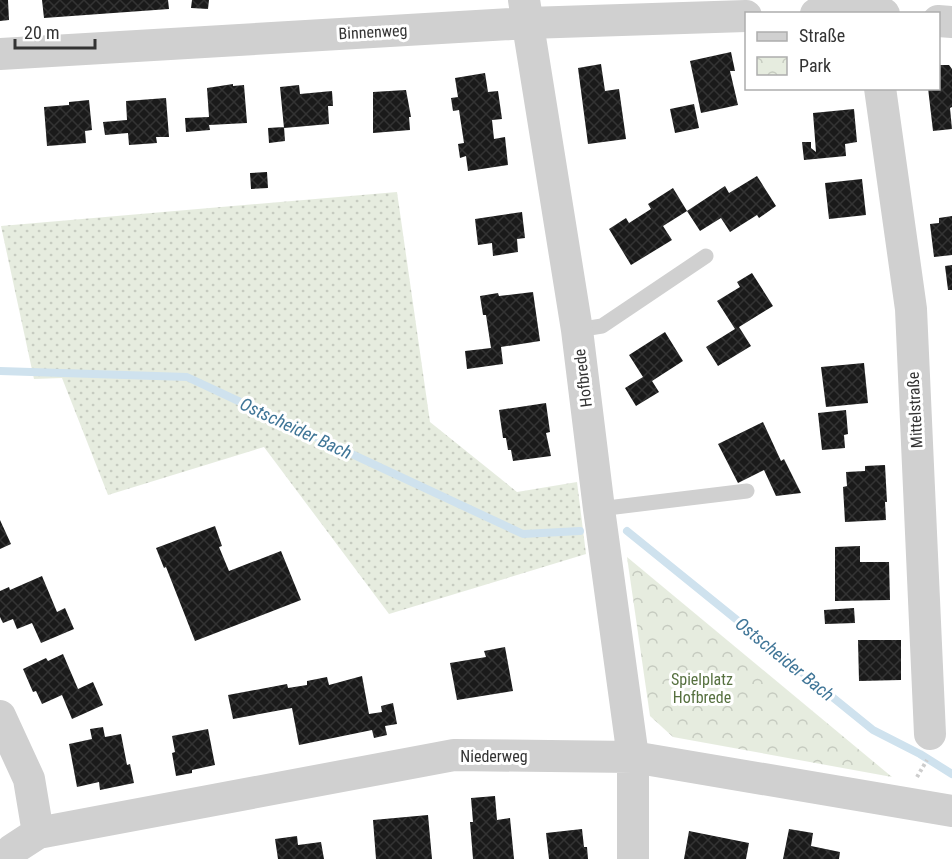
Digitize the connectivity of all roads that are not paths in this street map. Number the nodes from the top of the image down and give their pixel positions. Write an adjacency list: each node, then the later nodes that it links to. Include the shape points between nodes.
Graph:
1 (526, 12): 2 (street, Binnenweg); 3 (street, Binnenweg); 6 (street, Hofbrede)
2 (745, 16)
3 (0, 54)
4 (880, 90): 10 (street, Mittelstraße, via 911,309)
5 (706, 256): 6 (lane, via 602,326)
6 (577, 330): 8 (street, Hofbrede)
7 (747, 491): 8 (lane)
8 (599, 509): 11 (street, Hofbrede)
9 (0, 716): 13 (street, via 29,779)
10 (930, 734)
11 (633, 757): 12 (street, Niederweg); 13 (street, Niederweg, via 454,755); 15 (street, Hofbrede)
12 (952, 811)
13 (38, 833): 14 (street)
14 (8, 853)
15 (633, 859)

